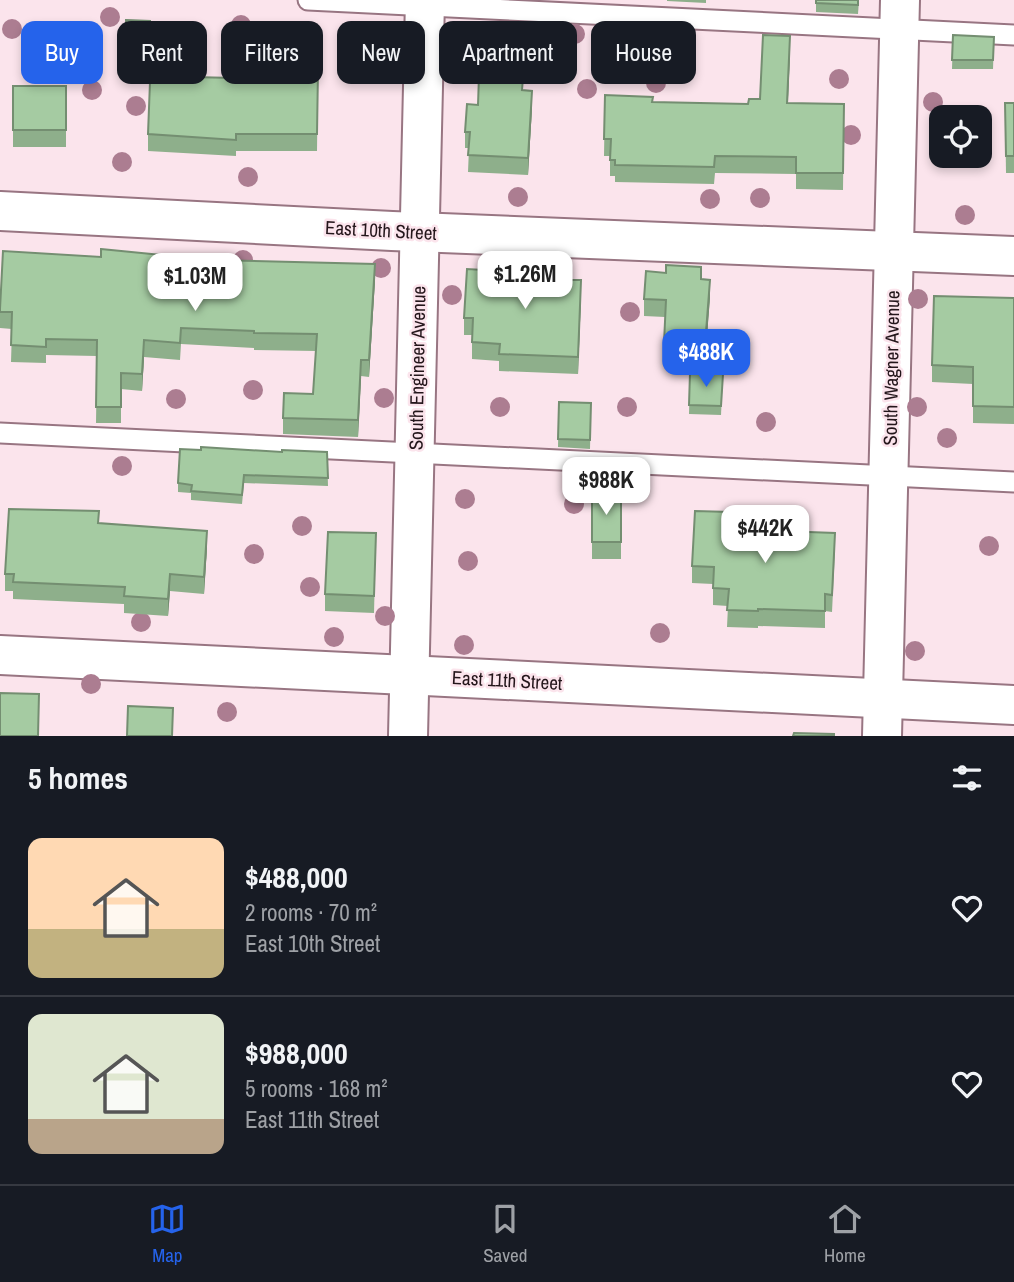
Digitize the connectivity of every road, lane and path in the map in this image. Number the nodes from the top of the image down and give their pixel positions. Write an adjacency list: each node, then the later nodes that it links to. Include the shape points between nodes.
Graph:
1 (308, 0): 2 (lane)
2 (425, 3): 3 (lane); 6 (street, South Engineer Avenue)
3 (900, 15): 4 (lane); 7 (street, South Wagner Avenue)
4 (1014, 35)
5 (0, 211): 6 (street, East 10th Street)
6 (420, 232): 7 (street, East 10th Street); 10 (street, South Engineer Avenue)
7 (894, 250): 8 (street, East 10th Street); 11 (street, South Wagner Avenue)
8 (1014, 256)
9 (0, 433): 10 (lane)
10 (415, 453): 11 (lane); 14 (street, South Engineer Avenue)
11 (888, 476): 12 (lane); 15 (street, South Wagner Avenue)
12 (1014, 482)
13 (0, 655): 14 (street, East 11th Street)
14 (410, 675): 15 (street, East 11th Street); 17 (street, South Engineer Avenue)
15 (883, 698): 16 (street, East 11th Street); 18 (street, South Wagner Avenue)
16 (1014, 705)
17 (408, 736)
18 (882, 736)

